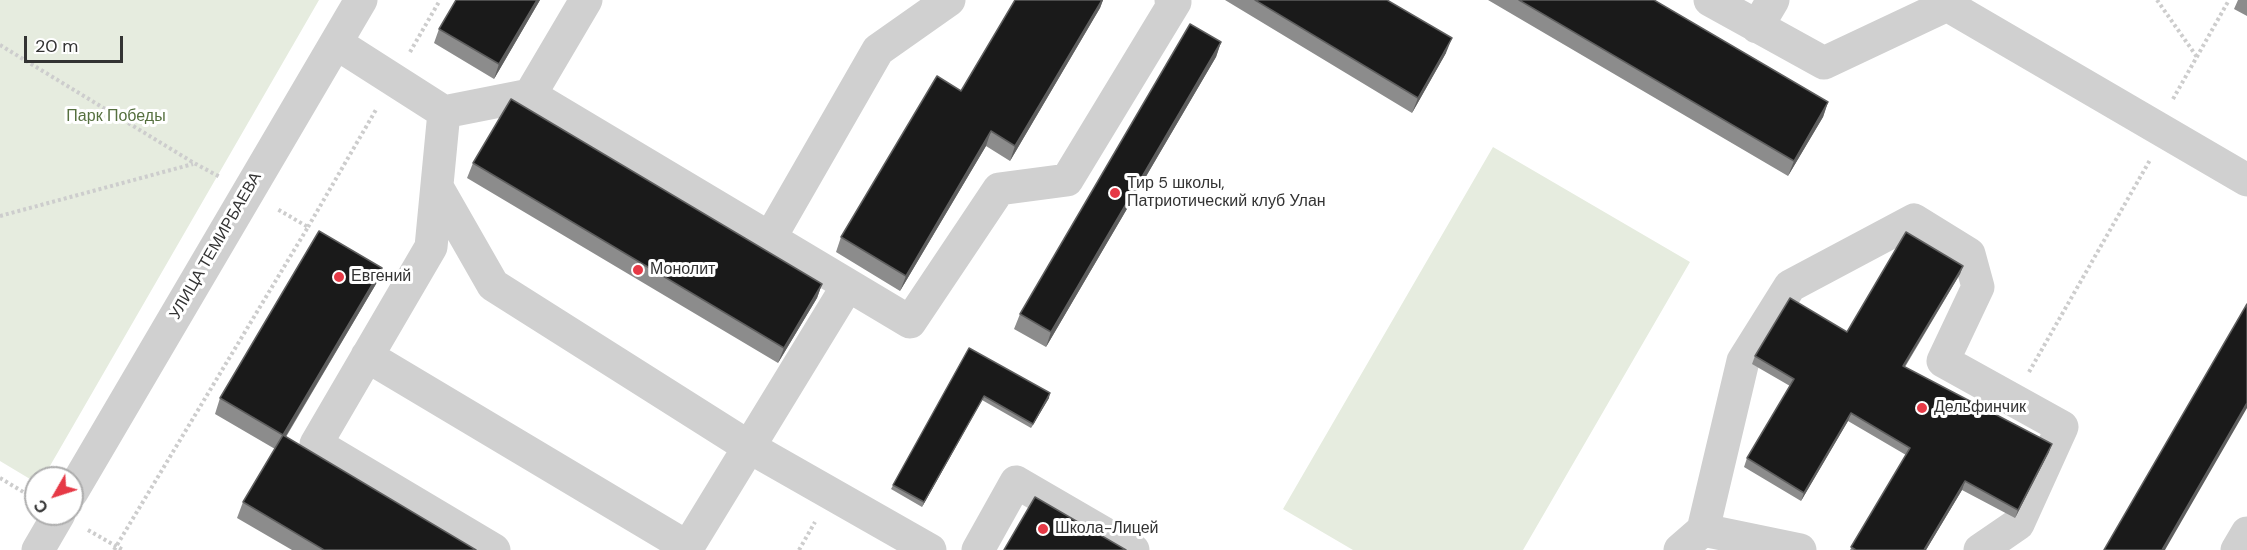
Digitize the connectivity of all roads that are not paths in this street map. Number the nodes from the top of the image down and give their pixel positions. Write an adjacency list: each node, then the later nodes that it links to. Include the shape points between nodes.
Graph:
1 (361, 0): 7 (street, УЛИЦА ТЕМИРБАЕВА)
2 (586, 0): 8 (street)
3 (949, 0): 12 (street, via 878,50)
4 (1171, 0): 13 (street, via 1175,2 1066,180 999,189 910,322)
5 (1710, 0): 6 (street)
6 (1765, 14): 10 (street, via 1824,63 1947,5 2155,141)
7 (336, 43): 9 (street); 16 (street, УЛИЦА ТЕМИРБАЕВА)
8 (530, 95): 9 (street); 12 (street)
9 (444, 112): 11 (street)
10 (2247, 180)
11 (437, 187): 14 (street, via 431,247); 15 (street, via 493,285)
12 (770, 238): 13 (street)
13 (848, 285): 15 (street)
14 (367, 356): 20 (street); 22 (street, via 316,444)
15 (749, 447): 20 (street); 23 (street)
16 (84, 471)
17 (63, 526): 21 (street)
18 (2247, 533): 28 (street)
19 (1692, 540): 26 (street); 27 (street, via 1743,361 1790,286 1914,220 1969,254 1978,287 1943,361 2062,427 2018,524)
20 (686, 549)
21 (38, 550)
22 (494, 550)
23 (930, 550)
24 (978, 550): 25 (street, via 1016,482)
25 (1133, 550)
26 (1800, 550)
27 (1980, 550)
28 (2237, 550)

